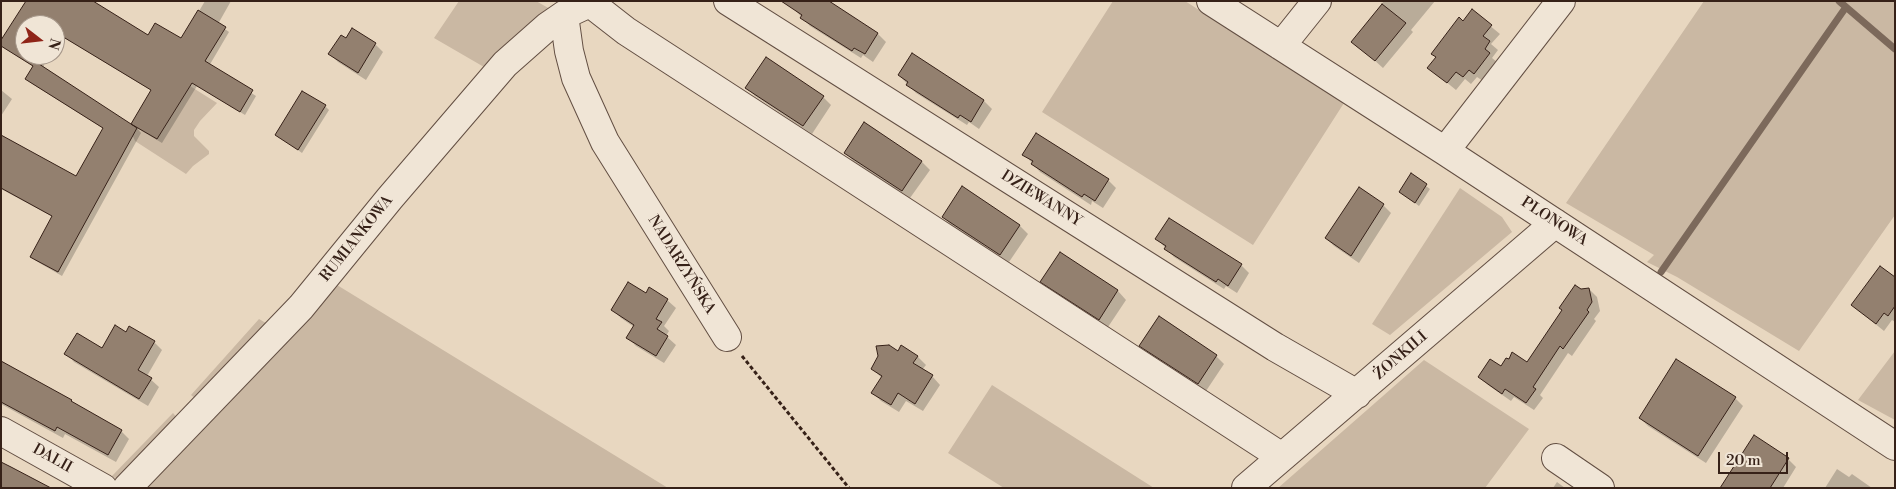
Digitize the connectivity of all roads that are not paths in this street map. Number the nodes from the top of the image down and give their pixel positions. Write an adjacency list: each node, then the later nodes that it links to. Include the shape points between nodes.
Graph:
1 (728, 1): 11 (street, DZIEWANNY, via 1275,347)
2 (1211, 1): 7 (street, PLONOWA)
3 (1317, 1): 7 (street)
4 (1561, 1): 8 (street)
5 (592, 2): 6 (street, RUMIANKOWA); 14 (street, via 626,31)
6 (564, 16): 10 (street, NADARZYŃSKA, via 576,78 605,142); 17 (street, RUMIANKOWA, via 505,64 301,307)
7 (1281, 46): 8 (street, PLONOWA)
8 (1445, 151): 9 (street, PLONOWA)
9 (1555, 223): 11 (street, ŻONKILI); 13 (street, PLONOWA)
10 (727, 337)
11 (1356, 394): 14 (street, ŻONKILI)
12 (1, 431): 16 (street, DALII)
13 (1895, 446)
14 (1282, 457): 18 (street, ŻONKILI)
15 (1556, 458): 19 (street)
16 (103, 488)
17 (128, 488)
18 (1246, 488)
19 (1600, 488)

